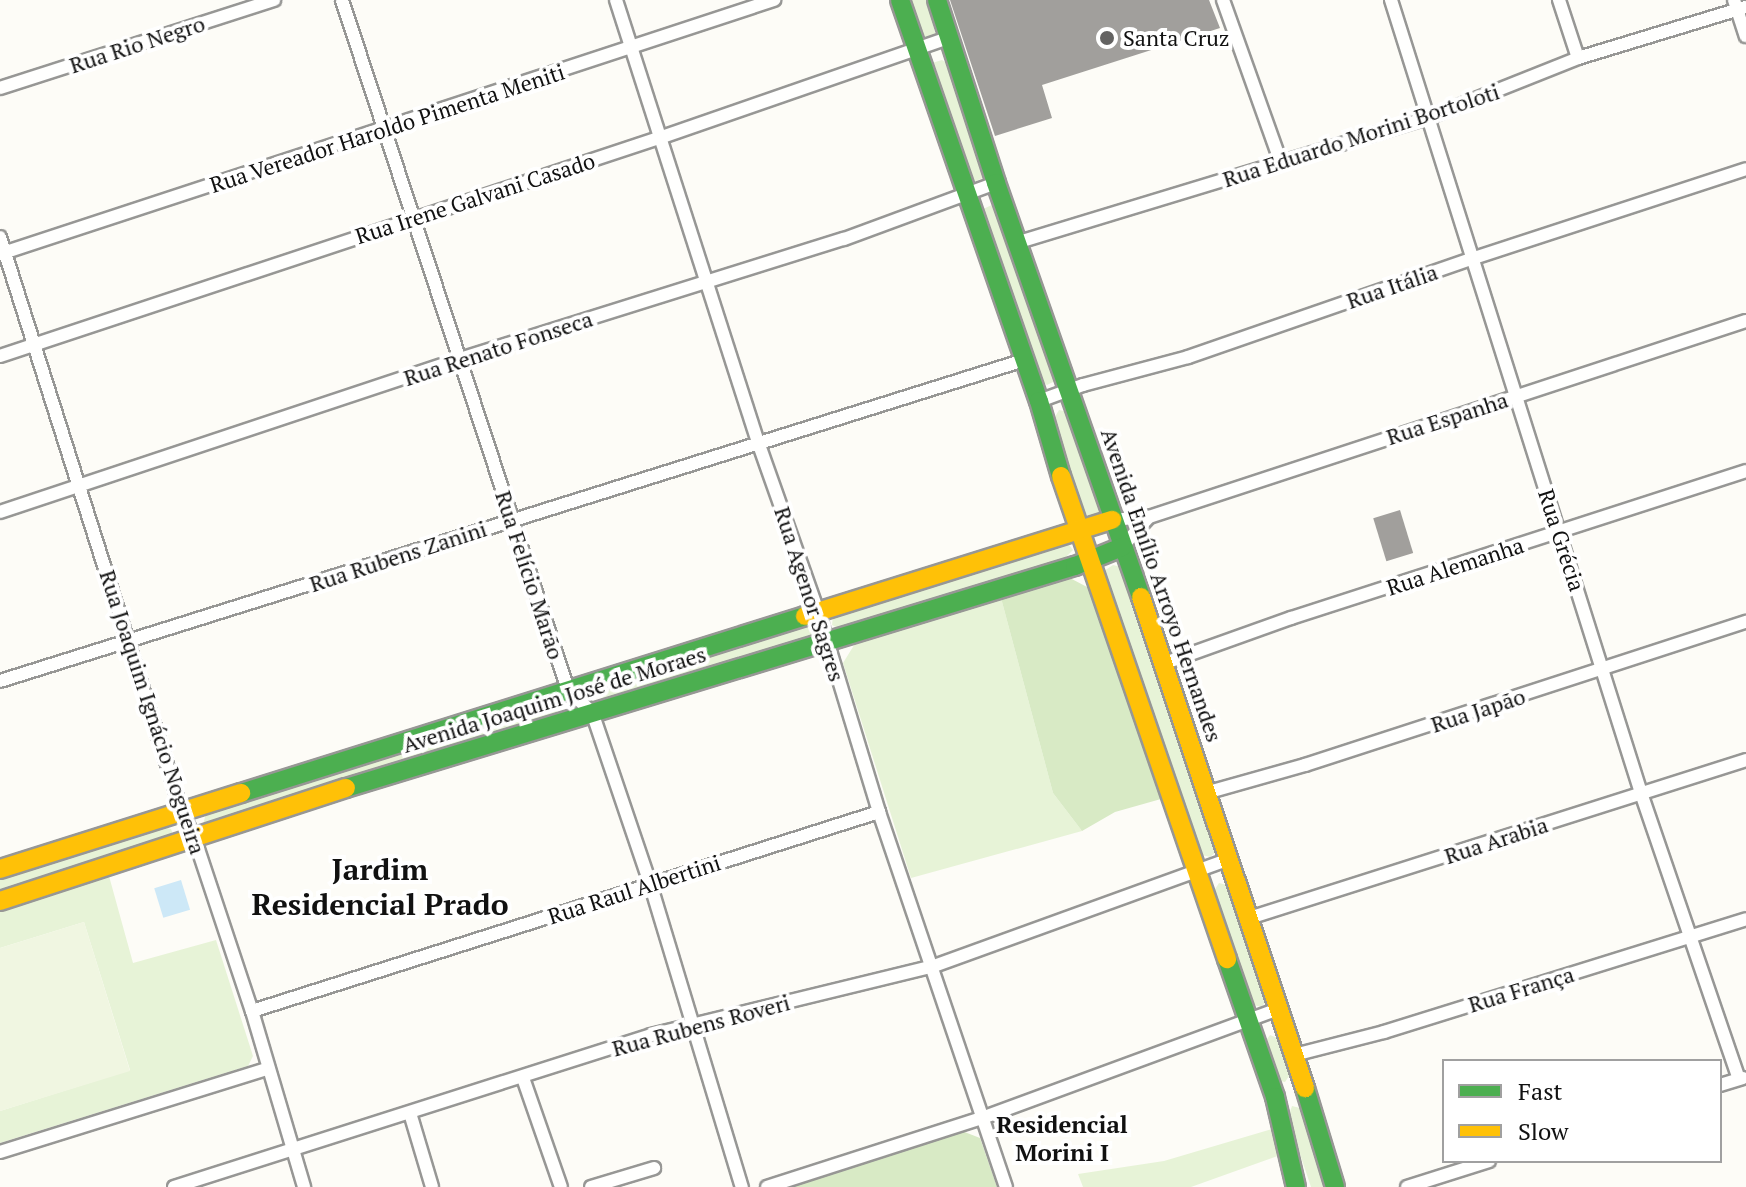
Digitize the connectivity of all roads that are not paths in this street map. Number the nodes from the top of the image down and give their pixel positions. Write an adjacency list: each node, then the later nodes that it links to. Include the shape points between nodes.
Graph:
1 (274, 0): 16 (street, Rua Rio Negro)
2 (342, 0): 18 (street, Rua Felício Marão)
3 (616, 0): 13 (street, Rua Agenor Sagres)
4 (774, 0): 13 (street, Rua Vereador Haroldo Pimenta Meniti)
5 (900, 0): 14 (main road)
6 (937, 0): 12 (main road, Avenida Emílio Arroyo Hernandes)
7 (1223, 0): 20 (street)
8 (1391, 0): 17 (street, Rua Grécia)
9 (1559, 0): 15 (street)
10 (1739, 6): 11 (street); 15 (street, Rua Eduardo Morini Bortoloti)
11 (1746, 36)
12 (950, 37): 14 (street, Rua Irene Galvani Casado); 22 (main road, Avenida Emílio Arroyo Hernandes)
13 (633, 49): 18 (street, Rua Vereador Haroldo Pimenta Meniti); 19 (street, Rua Agenor Sagres)
14 (916, 49): 19 (street, Rua Irene Galvani Casado); 23 (main road)
15 (1578, 58): 17 (street, Rua Eduardo Morini Bortoloti)
16 (0, 88)
17 (1430, 117): 20 (street, Rua Eduardo Morini Bortoloti); 28 (street, Rua Grécia)
18 (382, 128): 24 (street, Rua Felício Marão); 27 (street, Rua Vereador Haroldo Pimenta Meniti)
19 (662, 137): 24 (street, Rua Irene Galvani Casado); 29 (street, Rua Agenor Sagres)
20 (1281, 163): 26 (street, Rua Eduardo Morini Bortoloti)
21 (1746, 169): 28 (street, Rua Itália)
22 (996, 183): 23 (street, Rua Renato Fonseca); 26 (main road, Avenida Emílio Arroyo Hernandes)
23 (966, 193): 29 (street, Rua Renato Fonseca); 34 (main road)
24 (412, 218): 31 (street, Rua Irene Galvani Casado); 33 (street, Rua Felício Marão)
25 (0, 237): 27 (street, Rua Joaquim Ignácio Nogueira)
26 (1019, 242): 35 (main road, Avenida Emílio Arroyo Hernandes)
27 (3, 254): 31 (street, Rua Joaquim Ignácio Nogueira)
28 (1471, 259): 35 (street, Rua Itália, via 1188,357); 36 (street, Rua Grécia)
29 (708, 282): 33 (street, Rua Renato Fonseca); 38 (street, Rua Agenor Sagres)
30 (1746, 321): 36 (street, Rua Espanha)
31 (34, 345): 32 (street, Rua Irene Galvani Casado); 40 (street, Rua Joaquim Ignácio Nogueira)
32 (0, 356)
33 (460, 359): 40 (street, Rua Renato Fonseca); 43 (street, Rua Felício Marão)
34 (1024, 360): 37 (main road); 38 (street, Rua Rubens Zanini)
35 (1069, 390): 37 (street, Rua Itália); 44 (main road, Avenida Emílio Arroyo Hernandes)
36 (1517, 395): 42 (street, Rua Espanha); 46 (street, Rua Grécia)
37 (1039, 401): 45 (main road)
38 (758, 442): 43 (street, Rua Rubens Zanini); 49 (street, Rua Agenor Sagres)
39 (1746, 471): 46 (street, Rua Alemanha)
40 (78, 486): 41 (street, Rua Renato Fonseca); 51 (street, Rua Joaquim Ignácio Nogueira)
41 (0, 512)
42 (1149, 517): 44 (street, Rua Espanha); 47 (street, Rua Espanha)
43 (511, 520): 51 (street, Rua Rubens Zanini); 56 (street, Rua Felício Marão)
44 (1112, 520): 45 (main road, Avenida Joaquim José de Moraes); 47 (main road, Avenida Emílio Arroyo Hernandes)
45 (1077, 530): 48 (main road); 49 (main road, Avenida Joaquim José de Moraes)
46 (1559, 533): 53 (street, Rua Alemanha); 54 (street, Rua Grécia)
47 (1122, 547): 48 (main road, Avenida Joaquim José de Moraes); 53 (main road, Avenida Emílio Arroyo Hernandes)
48 (1090, 561): 52 (main road, Avenida Joaquim José de Moraes); 66 (main road)
49 (818, 611): 52 (street, Rua Agenor Sagres); 56 (main road, Avenida Joaquim José de Moraes)
50 (1746, 622): 54 (street, Rua Japão)
51 (129, 642): 55 (street, Rua Rubens Zanini); 61 (street, Rua Joaquim Ignácio Nogueira)
52 (827, 642): 57 (main road, Avenida Joaquim José de Moraes); 62 (street, Rua Agenor Sagres)
53 (1165, 663): 59 (main road, Avenida Emílio Arroyo Hernandes)
54 (1605, 670): 59 (street, Rua Japão); 60 (street, Rua Grécia)
55 (0, 681)
56 (568, 690): 57 (street, Rua Felício Marão); 61 (main road, Avenida Joaquim José de Moraes)
57 (592, 712): 63 (main road, Avenida Joaquim José de Moraes); 67 (street, Rua Felício Marão)
58 (1746, 760): 60 (street, Rua Arabia)
59 (1209, 792): 64 (main road, Avenida Emílio Arroyo Hernandes)
60 (1641, 793): 69 (street, Rua Arabia); 71 (street, Rua Grécia)
61 (182, 812): 63 (street, Rua Joaquim Ignácio Nogueira); 65 (main road, Avenida Joaquim José de Moraes)
62 (879, 812): 67 (street, Rua Raul Albertini); 72 (street, Rua Agenor Sagres)
63 (195, 840): 68 (main road, Avenida Joaquim José de Moraes); 74 (street, Rua Joaquim Ignácio Nogueira)
64 (1226, 860): 66 (street, Rua Rubens Roveri); 69 (main road, Avenida Emílio Arroyo Hernandes)
65 (0, 869)
66 (1195, 870): 72 (street, Rua Rubens Roveri); 75 (main road)
67 (650, 883): 74 (street, Rua Raul Albertini); 76 (street, Rua Felício Marão)
68 (0, 901)
69 (1246, 919): 73 (main road, Avenida Emílio Arroyo Hernandes)
70 (1746, 919): 71 (street, Rua França)
71 (1689, 937): 77 (street, Rua França); 80 (street, Rua Grécia)
72 (931, 967): 76 (street, Rua Rubens Roveri); 85 (street, Rua Agenor Sagres)
73 (1279, 1009): 75 (street); 77 (main road, Avenida Emílio Arroyo Hernandes)
74 (252, 1011): 78 (street, Rua Joaquim Ignácio Nogueira)
75 (1248, 1019): 83 (main road); 85 (street)
76 (691, 1025): 79 (street, Rua Rubens Roveri); 95 (street, Rua Felício Marão)
77 (1294, 1055): 82 (main road, Avenida Emílio Arroyo Hernandes)
78 (267, 1069): 86 (street, Rua Joaquim Ignácio Nogueira); 87 (street)
79 (523, 1078): 84 (street, Rua Rubens Roveri); 93 (street)
80 (1742, 1078): 81 (street)
81 (1722, 1084)
82 (1305, 1087): 83 (main road); 99 (main road, Avenida Emílio Arroyo Hernandes)
83 (1275, 1097): 98 (main road)
84 (410, 1113): 86 (street, Rua Rubens Roveri); 92 (street)
85 (982, 1118): 96 (street); 97 (street, Rua Agenor Sagres)
86 (294, 1149): 90 (street, Rua Rubens Roveri); 91 (street, Rua Joaquim Ignácio Nogueira)
87 (0, 1152)
88 (1483, 1163): 100 (street)
89 (654, 1168): 94 (street)
90 (174, 1187)
91 (304, 1187)
92 (432, 1187)
93 (561, 1187)
94 (591, 1187)
95 (742, 1187)
96 (767, 1187)
97 (1006, 1187)
98 (1296, 1187)
99 (1335, 1187)
100 (1407, 1187)

